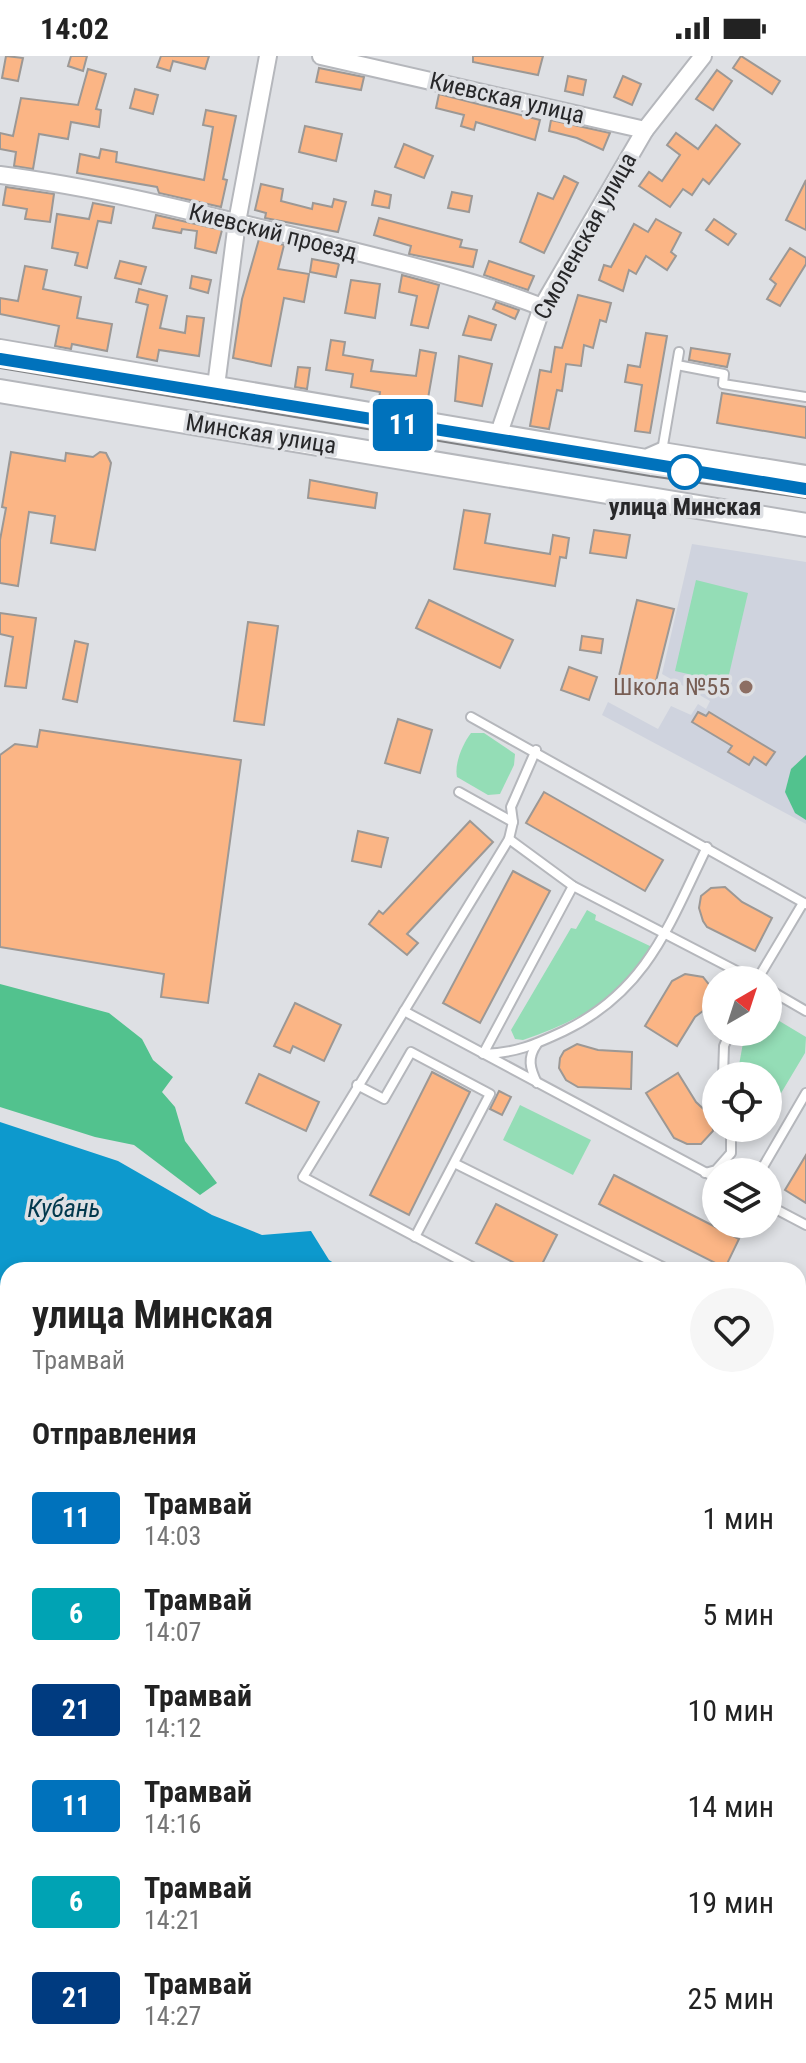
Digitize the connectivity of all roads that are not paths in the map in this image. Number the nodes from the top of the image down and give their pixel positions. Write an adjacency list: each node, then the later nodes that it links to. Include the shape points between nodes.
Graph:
1 (268, 56): 6 (street)
2 (321, 56): 4 (street, Киевская улица)
3 (703, 56): 4 (street, Смоленская улица)
4 (645, 130): 7 (street, Смоленская улица)
5 (0, 175): 6 (street, Киевский проезд, via 77,185)
6 (237, 222): 7 (street, Киевский проезд, via 476,282); 11 (street)
7 (542, 307): 14 (street, Смоленская улица)
8 (0, 348): 11 (street, Минская улица)
9 (679, 352): 10 (lane)
10 (677, 365): 13 (lane, via 724,374 723,384); 15 (lane)
11 (216, 386): 14 (street, Минская улица)
12 (0, 391): 17 (main road, Минская улица)
13 (806, 397)
14 (499, 433): 15 (street, Минская улица, via 646,458)
15 (662, 451): 16 (street, Минская улица)
16 (806, 474)
17 (806, 525)
18 (471, 717): 19 (lane)
19 (536, 750): 21 (lane, via 511,807); 23 (lane)
20 (459, 792): 21 (lane)
21 (513, 822): 22 (lane)
22 (509, 839): 24 (lane); 30 (lane)
23 (707, 847): 25 (lane); 26 (lane)
24 (573, 886): 26 (lane); 33 (lane)
25 (805, 903): 28 (lane)
26 (664, 933): 27 (lane); 32 (lane, via 637,977 607,1007)
27 (728, 966)
28 (764, 966)
29 (782, 997): 31 (lane)
30 (404, 1011): 33 (lane); 35 (lane)
31 (806, 1011)
32 (537, 1044): 33 (lane, via 514,1053); 34 (lane, via 530,1055)
33 (483, 1054): 34 (lane)
34 (537, 1083): 39 (lane)
35 (357, 1085): 38 (lane, via 384,1099 411,1052 490,1094); 42 (lane, via 303,1177)
36 (806, 1093): 37 (lane)
37 (768, 1158)
38 (456, 1164): 42 (lane); 44 (lane)
39 (702, 1172)
40 (782, 1212): 41 (lane)
41 (806, 1225)
42 (415, 1237): 43 (lane)
43 (463, 1262)
44 (653, 1262)

